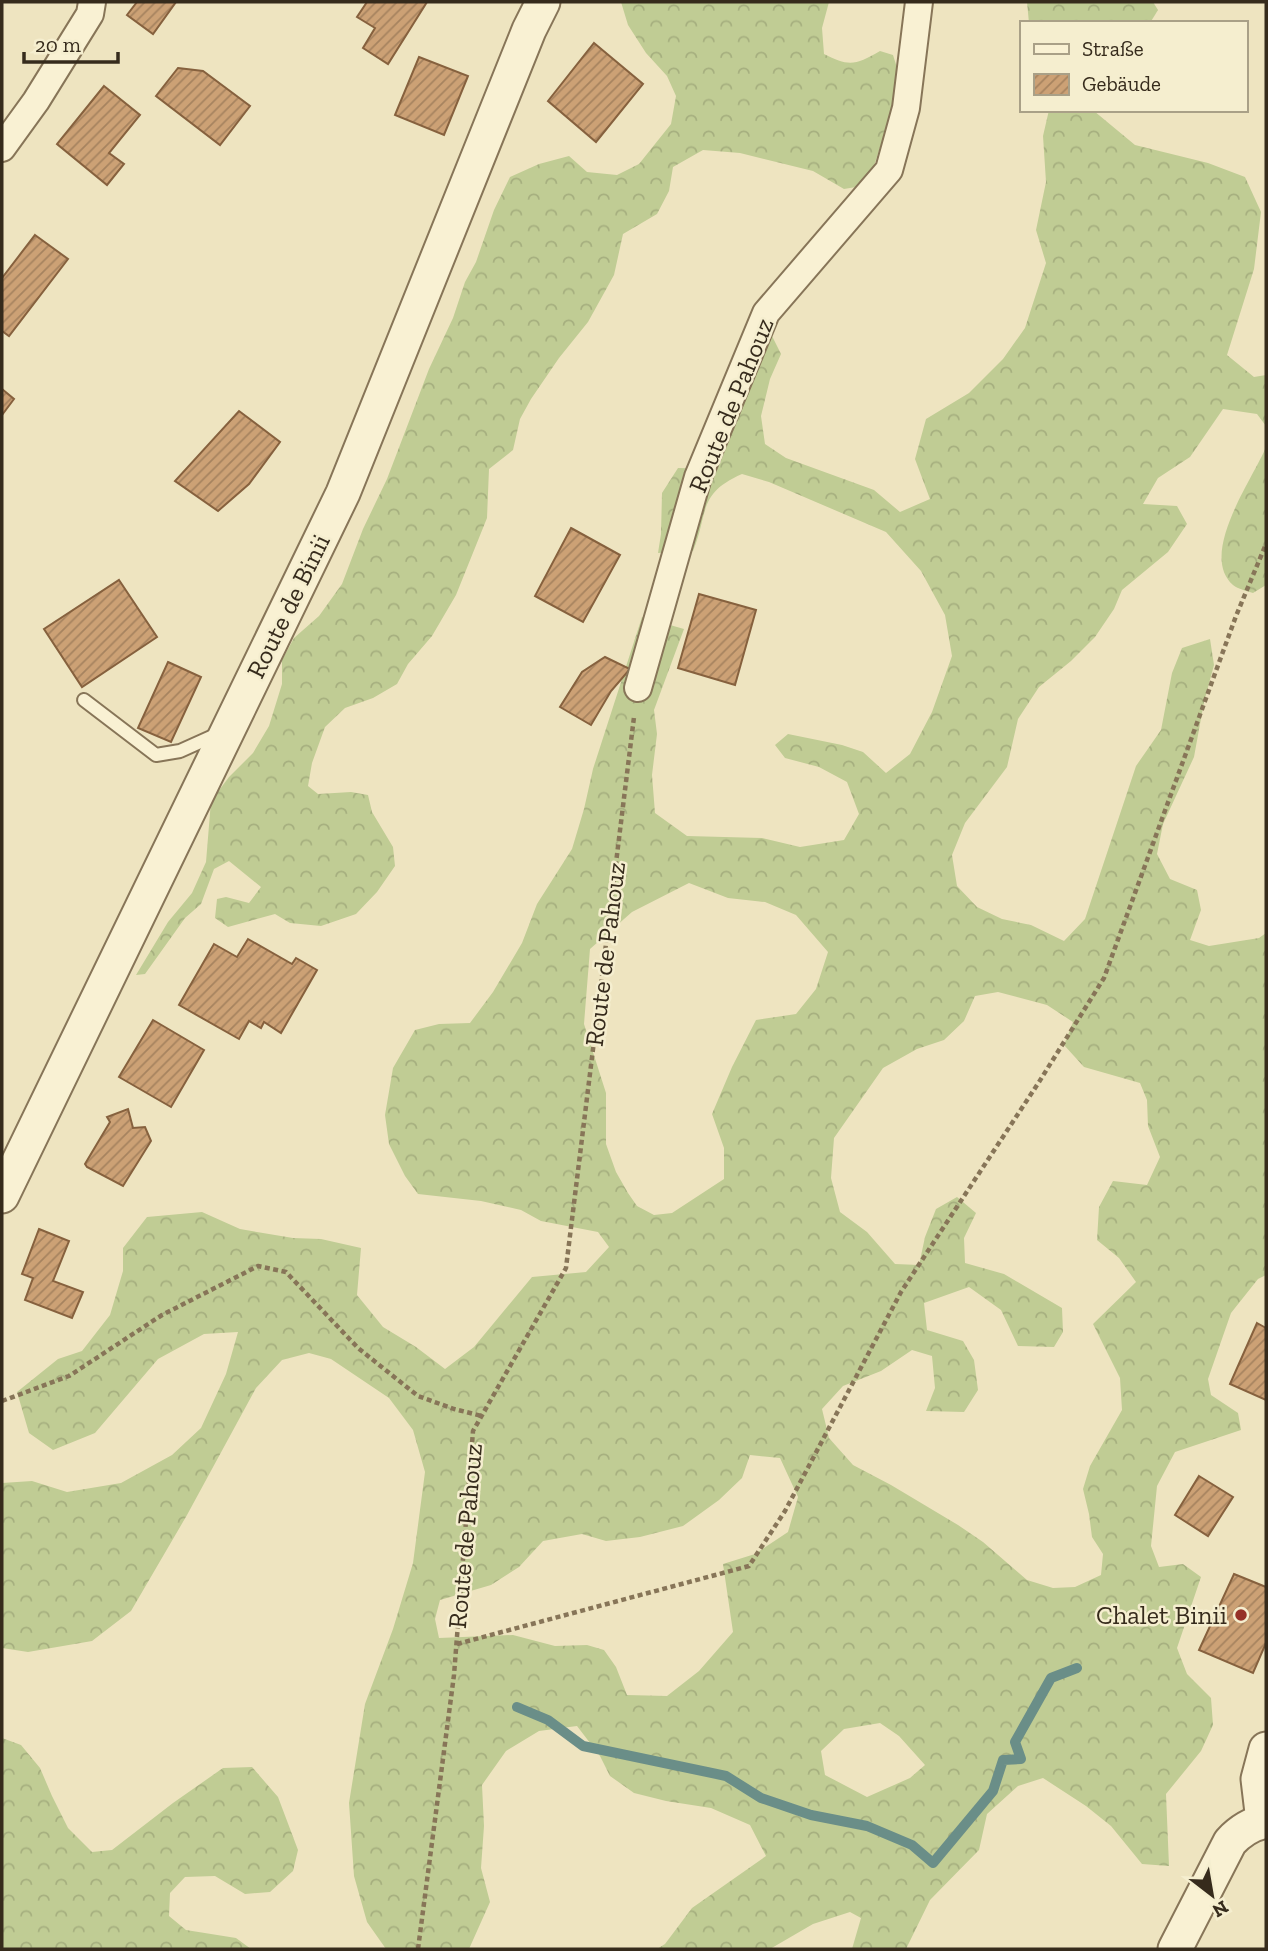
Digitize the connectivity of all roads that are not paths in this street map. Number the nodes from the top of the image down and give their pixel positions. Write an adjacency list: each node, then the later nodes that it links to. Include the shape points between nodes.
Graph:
1 (92, 2): 4 (street, via 90,14)
2 (543, 2): 7 (street, Route de Binii, via 343,493)
3 (919, 2): 5 (street, Route de Pahouz, via 906,108 889,170 766,313 698,477)
4 (2, 148)
5 (638, 688)
6 (84, 699): 7 (lane, via 156,755 180,751)
7 (230, 728): 8 (street, Route de Binii)
8 (2, 1196)
9 (1266, 1749): 10 (street, via 1258,1779)
10 (1264, 1821): 11 (street, via 1230,1842)
11 (1175, 1949)

